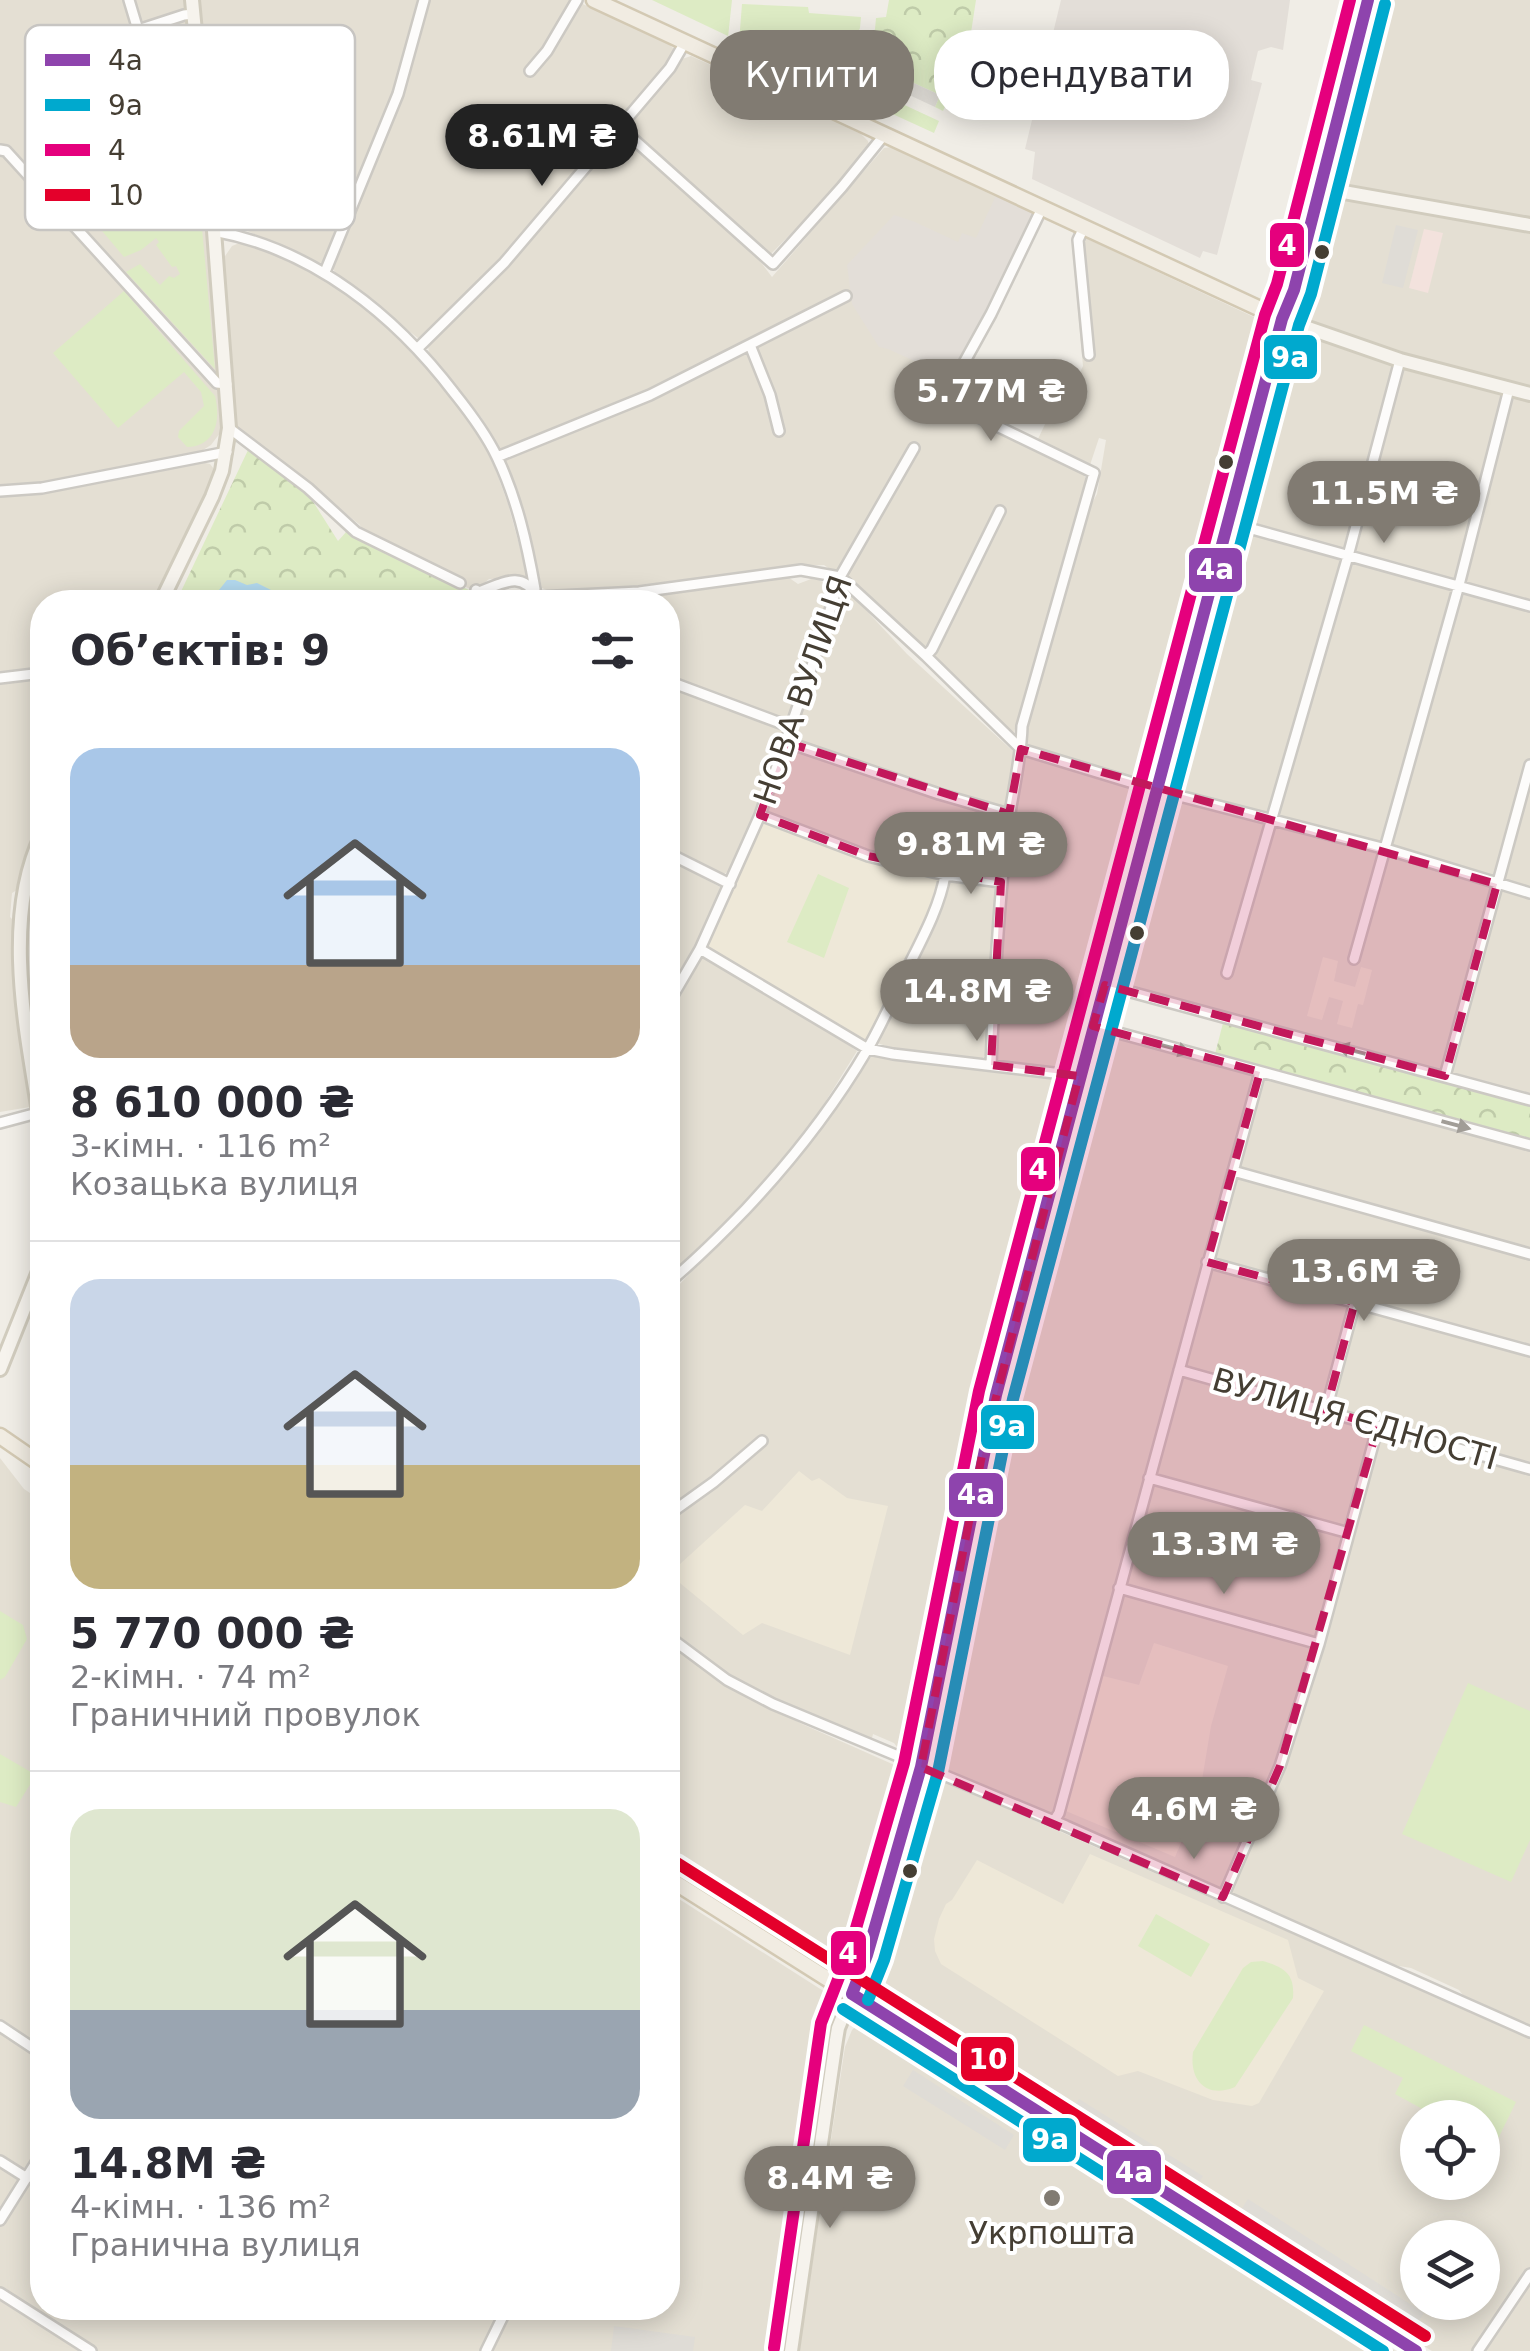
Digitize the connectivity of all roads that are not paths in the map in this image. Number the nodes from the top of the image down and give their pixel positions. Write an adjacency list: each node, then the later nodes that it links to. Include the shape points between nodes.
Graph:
1 (129, 0): 7 (street)
2 (424, 0): 16 (street, via 398,94)
3 (577, 0): 10 (street)
4 (594, 0): 9 (main road)
5 (1368, 0): 15 (main road)
6 (193, 7): 8 (street)
7 (136, 25)
8 (153, 25)
9 (685, 42): 11 (street); 12 (main road)
10 (530, 70)
11 (620, 128): 12 (street, via 773,264); 27 (street, via 504,263)
12 (885, 134): 17 (main road)
13 (0, 150): 14 (street)
14 (25, 173)
15 (1321, 188): 18 (street); 25 (main road)
16 (355, 199)
17 (1042, 208): 19 (main road); 34 (street)
18 (1530, 226)
19 (1084, 227): 25 (main road); 28 (street, via 1078,240)
20 (77, 230): 31 (street, via 217,383)
21 (342, 230): 23 (street)
22 (214, 231): 23 (street, via 244,236); 31 (street)
23 (325, 272): 27 (street)
24 (846, 296): 26 (street)
25 (1282, 320): 29 (street); 42 (main road)
26 (750, 345): 36 (street); 39 (street, via 650,395)
27 (418, 348): 39 (street)
28 (1089, 355)
29 (1400, 360): 32 (street); 43 (street)
30 (904, 382): 34 (street)
31 (226, 384): 35 (street)
32 (1509, 389): 33 (street); 46 (street)
33 (1530, 394)
34 (944, 399): 59 (street, via 1094,473 1022,726)
35 (229, 428): 38 (street); 45 (street, via 356,532)
36 (779, 431)
37 (914, 448): 44 (street, НОВА ВУЛИЦЯ)
38 (227, 452): 40 (street); 47 (street)
39 (497, 457): 50 (street)
40 (0, 491)
41 (1000, 511): 53 (street)
42 (1227, 522): 43 (street); 61 (main road)
43 (1348, 556): 46 (street); 64 (street)
44 (840, 576): 51 (street, via 802,570); 53 (street); 57 (street, НОВА ВУЛИЦЯ)
45 (460, 583)
46 (1459, 585): 52 (street); 65 (street)
47 (167, 590)
48 (484, 590): 49 (street, via 522,580)
49 (533, 590)
50 (535, 590)
51 (655, 590)
52 (1530, 606)
53 (926, 656): 59 (street)
54 (30, 674): 55 (street)
55 (0, 678)
56 (680, 685): 57 (street)
57 (791, 726): 58 (street, НОВА ВУЛИЦЯ)
58 (786, 742): 62 (street, НОВА ВУЛИЦЯ); 63 (street)
59 (1022, 750): 61 (street); 63 (street)
60 (1530, 765): 71 (street)
61 (1156, 790): 64 (street); 77 (main road)
62 (760, 814): 68 (street, via 868,856); 70 (street, НОВА ВУЛИЦЯ)
63 (1009, 814): 69 (street)
64 (1273, 821): 65 (street); 75 (street)
65 (1386, 849): 71 (street); 74 (street)
66 (680, 859): 70 (street)
67 (30, 866): 80 (street, via 20,920)
68 (945, 874): 69 (street); 79 (street)
69 (1002, 882): 81 (street)
70 (730, 884): 73 (street, НОВА ВУЛИЦЯ)
71 (1497, 884): 72 (street); 84 (street)
72 (1530, 893)
73 (700, 949): 76 (street, НОВА ВУЛИЦЯ); 79 (street)
74 (1354, 959)
75 (1227, 973)
76 (680, 983)
77 (1105, 984): 78 (main road); 84 (street, one-way to 77)
78 (1093, 1026): 82 (street, one-way to 82); 83 (main road)
79 (868, 1049): 81 (street); 92 (street, via 782,1171)
80 (30, 1050)
81 (991, 1065): 83 (street)
82 (1260, 1072): 88 (street, one-way to 88); 89 (street)
83 (1079, 1076): 110 (main road, via 985,1440)
84 (1445, 1076): 85 (street)
85 (1530, 1100)
86 (30, 1115): 87 (street)
87 (0, 1123)
88 (1530, 1145)
89 (1233, 1170): 90 (street); 91 (street)
90 (1530, 1254)
91 (1208, 1262): 94 (street); 97 (street)
92 (680, 1272)
93 (30, 1294): 96 (street)
94 (1355, 1302): 95 (street); 98 (street)
95 (1530, 1352)
96 (0, 1369)
97 (1179, 1370): 98 (street, ВУЛИЦЯ ЄДНОСТІ); 104 (street)
98 (1326, 1410): 99 (street, ВУЛИЦЯ ЄДНОСТІ)
99 (1378, 1426): 103 (street, ВУЛИЦЯ ЄДНОСТІ); 106 (street)
100 (0, 1436): 102 (main road)
101 (762, 1441): 105 (street)
102 (30, 1457)
103 (1530, 1469)
104 (1149, 1478): 106 (street); 107 (street)
105 (680, 1506)
106 (1349, 1533): 108 (street)
107 (1119, 1588): 108 (street); 111 (street)
108 (1319, 1644): 113 (street, via 1280,1766)
109 (680, 1645): 110 (street, via 773,1704)
110 (921, 1767): 111 (street); 114 (main road)
111 (1054, 1821): 113 (street)
112 (680, 1886): 114 (main road)
113 (1224, 1896): 116 (street)
114 (852, 1994): 129 (street, via 838,2028); 130 (main road)
115 (0, 2026): 117 (street)
116 (1530, 2032)
117 (30, 2046)
118 (0, 2161): 120 (street)
119 (30, 2172): 120 (street)
120 (26, 2178): 121 (street)
121 (0, 2220)
122 (1530, 2274): 131 (street)
123 (0, 2293): 124 (street)
124 (30, 2312)
125 (42, 2320): 127 (street)
126 (501, 2320): 128 (street)
127 (91, 2351)
128 (486, 2351)
129 (792, 2351)
130 (1416, 2351)
131 (1478, 2351)

